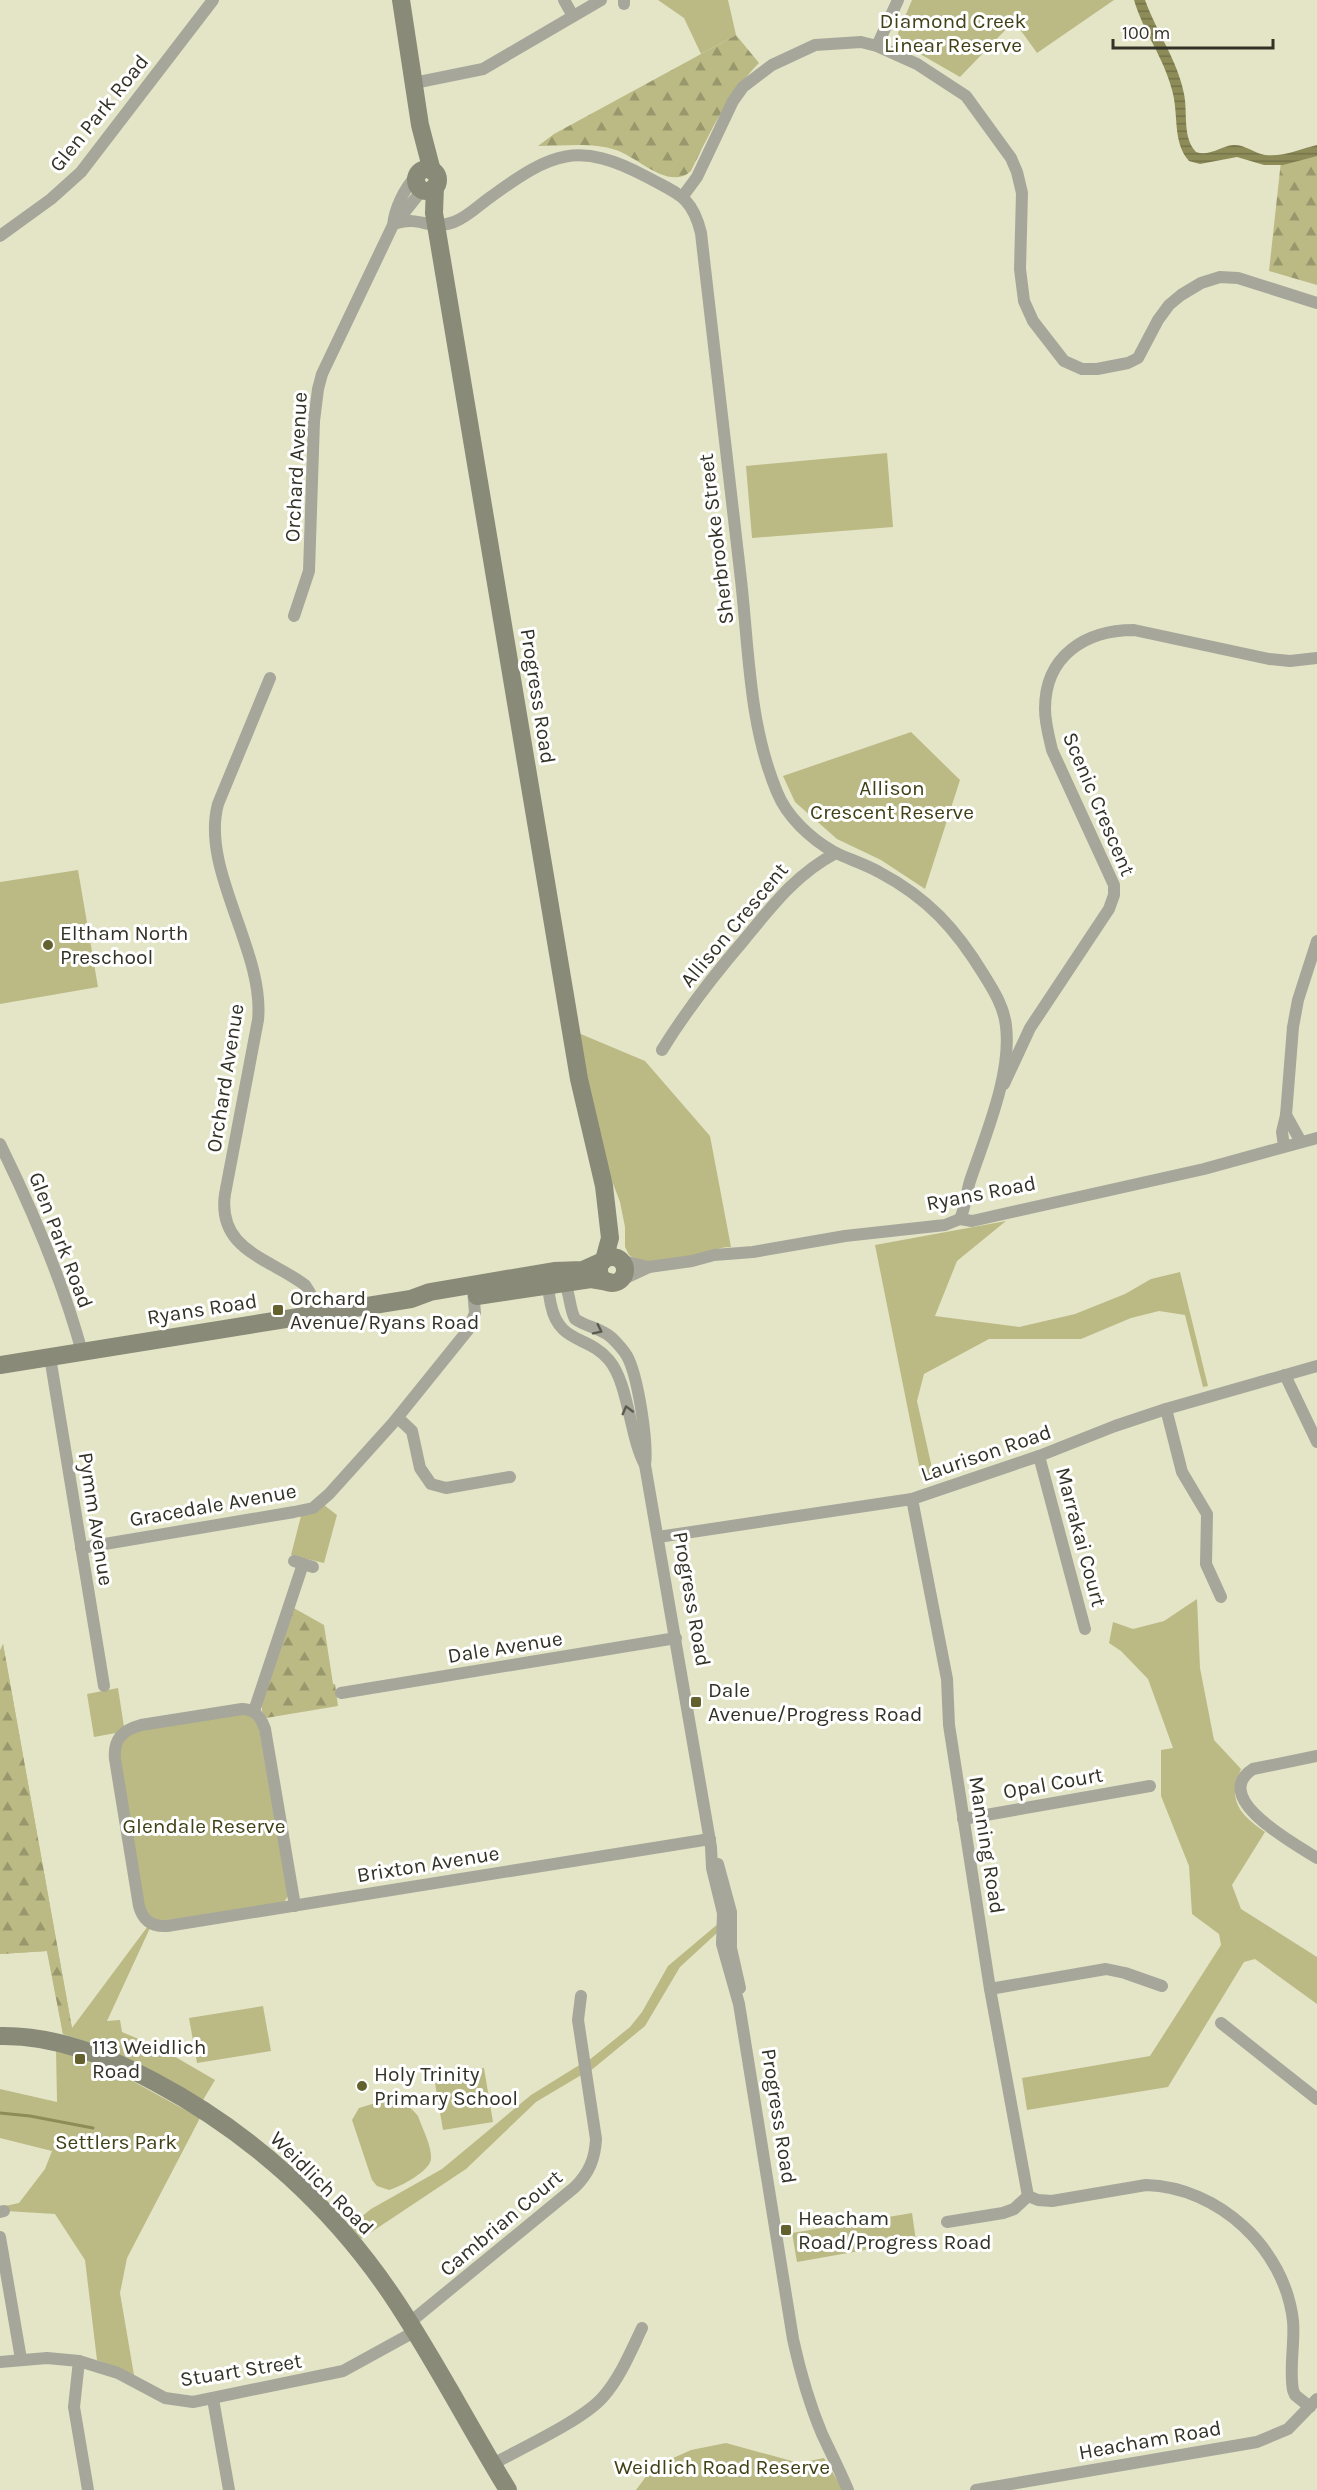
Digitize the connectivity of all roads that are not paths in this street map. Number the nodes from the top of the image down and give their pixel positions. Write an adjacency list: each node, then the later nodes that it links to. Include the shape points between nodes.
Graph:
1 (213, 0): 13 (street, Glen Park Road, via 81,172)
2 (401, 0): 8 (street, Progress Road)
3 (564, 0): 6 (street)
4 (601, 0): 6 (street)
5 (898, 0): 7 (street)
6 (573, 16): 8 (street, via 483,69)
7 (877, 46): 10 (street, via 850,42 815,45 772,64 756,76 733,101 697,177); 14 (street, via 917,64 966,96 1011,158 1022,193 1020,269 1024,301 1033,321 1064,361 1082,369 1097,369 1138,358 1169,305 1201,283 1220,277 1238,278)
8 (414, 83): 9 (street, Progress Road)
9 (425, 181): 11 (street, Progress Road); 12 (street, Orchard Avenue)
10 (683, 196): 11 (street, via 611,159 578,156 536,165 460,220); 18 (street, Sherbrooke Street, via 701,233 757,730 782,802 807,831)
11 (436, 220): 12 (street); 28 (street, Progress Road, via 579,1079 604,1186)
12 (395, 224): 15 (street, Orchard Avenue, via 318,389 309,571)
13 (0, 236)
14 (1317, 303)
15 (295, 616)
16 (1317, 658): 21 (street, Scenic Crescent, via 1269,659 1134,630 1094,635 1066,653 1046,694 1047,731 1114,885 1114,895 1102,920 1030,1028)
17 (270, 678): 33 (street, Orchard Avenue, via 214,822 217,854 253,975 259,1011 224,1212 228,1229 239,1243 308,1289)
18 (836, 853): 20 (street, Allison Crescent, via 815,864 786,890 714,976); 21 (street, via 873,868 920,897 951,926 976,962 1005,1019)
19 (1317, 942): 22 (street, via 1293,1027)
20 (662, 1050)
21 (999, 1096): 27 (street)
22 (1286, 1115): 24 (street); 26 (street)
23 (1317, 1138): 24 (street, Ryans Road)
24 (1301, 1142): 26 (street, Ryans Road)
25 (0, 1144): 34 (street, Glen Park Road, via 46,1245)
26 (1284, 1146): 27 (street, Ryans Road, via 1204,1169 972,1221)
27 (960, 1219): 29 (street, Ryans Road, via 945,1225 845,1236)
28 (613, 1261): 29 (street, Ryans Road); 30 (street, Ryans Road); 31 (street, via 600,1266 600,1274)
29 (649, 1267): 31 (street, Ryans Road)
30 (556, 1280): 31 (street, Ryans Road); 32 (street, Ryans Road); 43 (street, Progress Road, one-way to 43, via 575,1319 603,1331 627,1356 634,1377); 43 (street, Progress Road, one-way to 30, via 614,1367 601,1352 558,1326 552,1310)
31 (615, 1281)
32 (473, 1291): 33 (street, Ryans Road, via 430,1292 411,1299); 40 (street, via 475,1313 468,1330)
33 (314, 1314): 34 (street, Ryans Road)
34 (82, 1352): 35 (street, Ryans Road)
35 (50, 1357): 36 (street, Ryans Road); 47 (street, Pymm Avenue)
36 (0, 1365)
37 (1317, 1366): 38 (street, Laurison Road)
38 (1285, 1375): 39 (street, Laurison Road); 41 (street)
39 (1166, 1409): 42 (street, Laurison Road); 49 (street, via 1182,1472 1207,1514 1206,1564)
40 (398, 1418): 44 (street, via 412,1431 420,1468 431,1484 446,1488); 47 (street, Gracedale Avenue, via 315,1506)
41 (1317, 1442)
42 (1039, 1456): 45 (street, Laurison Road); 50 (street, Marrakai Court)
43 (645, 1465): 46 (street, Progress Road)
44 (510, 1477)
45 (912, 1499): 46 (street, Laurison Road); 57 (street, Manning Road, via 947,1679 949,1725)
46 (658, 1538): 51 (street, Progress Road)
47 (81, 1548): 52 (street, Pymm Avenue)
48 (303, 1564): 54 (street)
49 (1221, 1597)
50 (1086, 1629)
51 (676, 1638): 53 (street, Dale Avenue); 58 (street, Progress Road)
52 (104, 1686)
53 (340, 1694)
54 (254, 1712): 60 (street, via 265,1729); 60 (street, Brixton Avenue, via 242,1709 141,1725 119,1736 114,1752 139,1906 152,1925 167,1926)
55 (1317, 1756): 59 (street, via 1253,1769 1246,1775 1241,1791 1254,1815)
56 (1150, 1786): 57 (street, Opal Court)
57 (963, 1819): 62 (street, Manning Road)
58 (710, 1843): 60 (street, Brixton Avenue); 78 (street, Progress Road, via 723,1912 722,1944 739,2004 797,2357 815,2416)
59 (1317, 1858)
60 (295, 1906)
61 (1162, 1986): 62 (street, via 1106,1969)
62 (990, 1989): 67 (street, Manning Road)
63 (581, 1996): 70 (street, Cambrian Court, via 578,2020 596,2139 587,2174)
64 (1221, 2023): 66 (street)
65 (0, 2036): 70 (street, Weidlich Road, via 47,2040 105,2058 163,2086 223,2124 284,2172 333,2220)
66 (1317, 2098)
67 (1028, 2196): 68 (street, via 1014,2209); 76 (street, via 1052,2201 1161,2185 1193,2194 1238,2222 1267,2251 1282,2279 1293,2320 1293,2390)
68 (947, 2222)
69 (0, 2237): 72 (street)
70 (412, 2327): 75 (street, Stuart Street, via 344,2371); 77 (street, Weidlich Road)
71 (642, 2328): 77 (street, via 613,2383 595,2405)
72 (21, 2359): 73 (street, Stuart Street); 74 (street, Stuart Street)
73 (79, 2361): 75 (street, Stuart Street, via 118,2373 174,2401); 79 (street, via 74,2407)
74 (0, 2362)
75 (213, 2399): 80 (street)
76 (1313, 2403): 84 (street, Heacham Road, via 1288,2429 1257,2442)
77 (493, 2464): 81 (street, Weidlich Road)
78 (844, 2476): 82 (street, Progress Road); 83 (street, Progress Road)
79 (88, 2490)
80 (229, 2490)
81 (508, 2490)
82 (848, 2490)
83 (855, 2490)
84 (976, 2490)

